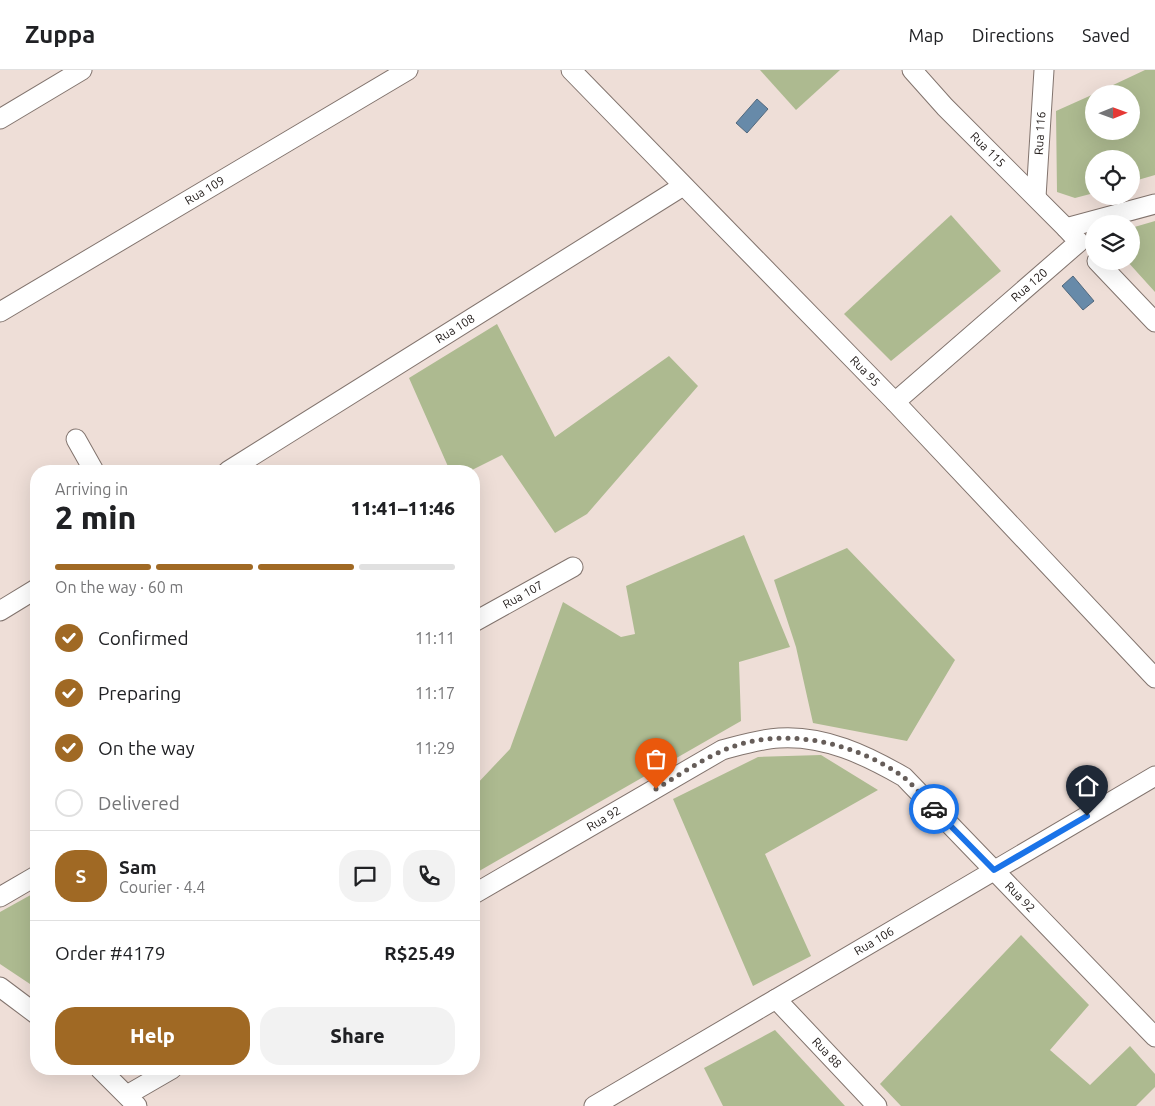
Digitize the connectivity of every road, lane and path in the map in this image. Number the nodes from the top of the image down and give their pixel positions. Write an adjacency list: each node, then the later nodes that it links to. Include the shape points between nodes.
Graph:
1 (82, 70): 6 (street)
2 (408, 70): 14 (street, Rua 109)
3 (571, 70): 7 (street, Rua 95)
4 (912, 70): 8 (street, Rua 115)
5 (1044, 70): 8 (street, Rua 116)
6 (0, 118)
7 (682, 186): 16 (street, Rua 95); 19 (street, Rua 108)
8 (1036, 197): 10 (street, Rua 115)
9 (1155, 204): 10 (street)
10 (1066, 228): 11 (street)
11 (1079, 242): 12 (street); 16 (street, Rua 120)
12 (1085, 248)
13 (1106, 270): 15 (street)
14 (0, 312)
15 (1155, 322)
16 (895, 402): 24 (street, Rua 95)
17 (76, 439): 18 (street)
18 (91, 465)
19 (238, 465)
20 (573, 567): 23 (street, Rua 107)
21 (30, 593): 22 (street)
22 (0, 611)
23 (480, 619)
24 (1155, 678)
25 (1155, 776): 26 (street, Rua 106)
26 (994, 870): 28 (street, Rua 92, via 904,777 874,759 839,745 780,738 722,750); 31 (street, Rua 106); 33 (street, Rua 92)
27 (30, 880): 29 (street)
28 (480, 891)
29 (0, 897)
30 (0, 987): 32 (street)
31 (776, 999): 37 (street, Rua 106); 38 (street, Rua 88)
32 (30, 1010)
33 (1155, 1036)
34 (106, 1075): 36 (street)
35 (164, 1075): 36 (street)
36 (132, 1100)
37 (594, 1106)
38 (877, 1106)

